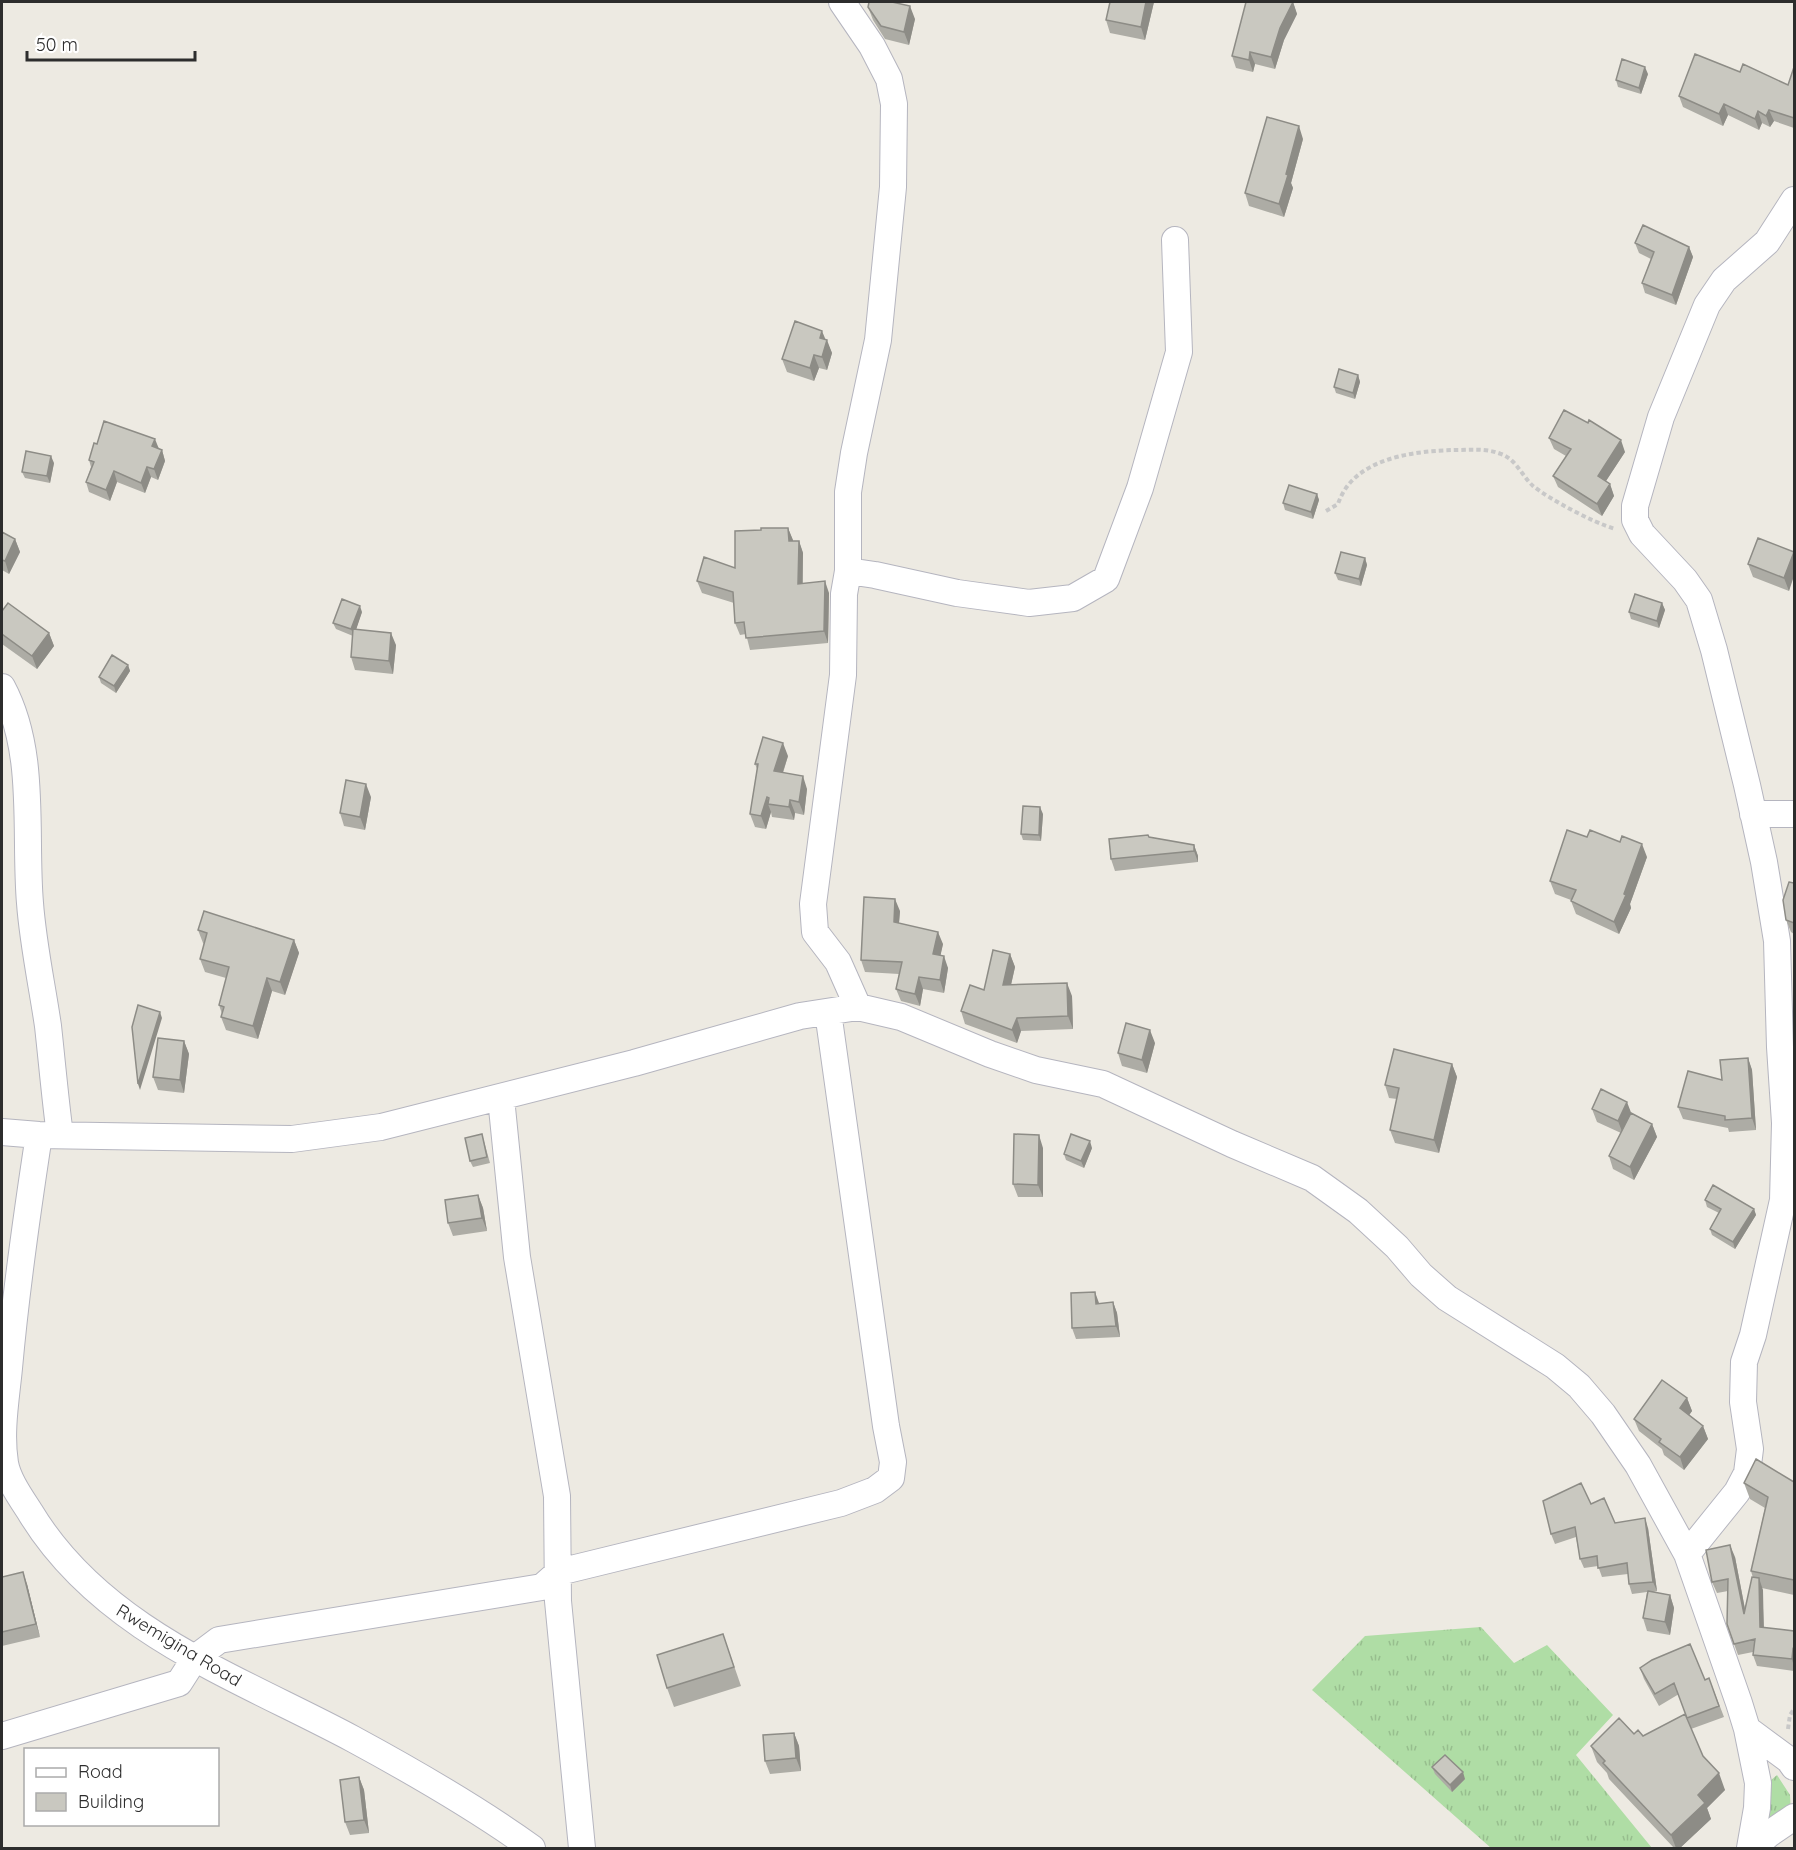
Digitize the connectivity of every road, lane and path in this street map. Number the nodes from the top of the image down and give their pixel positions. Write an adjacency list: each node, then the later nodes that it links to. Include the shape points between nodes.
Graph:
1 (842, 2): 6 (street, via 889,79 894,104 893,187 878,340 848,492)
2 (1794, 200): 5 (street, via 1767,242 1724,280 1707,305 1661,417 1635,506 1635,520)
3 (1175, 240): 6 (street, via 1179,352 1140,488 1106,579 1073,598 1029,603)
4 (1326, 511): 5 (path, via 1338,504 1342,492 1356,477 1399,455 1483,449 1503,454 1514,462 1531,484 1551,499 1611,528)
5 (1642, 534): 8 (street, via 1699,600)
6 (848, 571): 10 (street, via 843,675 813,904 815,932 838,963)
7 (2, 687): 14 (street, Rwemigina Road, via 24,765 30,905 53,1086)
8 (1753, 814): 9 (street); 15 (street, via 1777,941 1785,1123 1783,1200 1744,1362 1743,1402 1750,1449 1747,1473 1737,1492)
9 (1794, 814)
10 (858, 1007): 11 (street); 15 (street, via 901,1017 1036,1070 1103,1084 1312,1178 1358,1211 1447,1298 1579,1386 1604,1414 1638,1465)
11 (828, 1012): 12 (street); 16 (street, via 893,1462 891,1478 875,1490 841,1503)
12 (501, 1098): 14 (street, via 381,1127 292,1139); 16 (street, via 517,1257 557,1496)
13 (2, 1132): 14 (street)
14 (50, 1135): 17 (street, Rwemigina Road, via 22,1239 3,1428 6,1465 47,1540 76,1571 123,1614)
15 (1687, 1554): 18 (street)
16 (559, 1572): 17 (street, via 542,1587 219,1640); 23 (street, via 558,1601)
17 (195, 1658): 19 (street, via 179,1683); 22 (street, Rwemigina Road, via 352,1738 488,1817)
18 (1747, 1729): 20 (street); 24 (street, via 1758,1783)
19 (2, 1736)
20 (1794, 1767)
21 (1794, 1817): 24 (street)
22 (532, 1848)
23 (582, 1848)
24 (1752, 1848)

